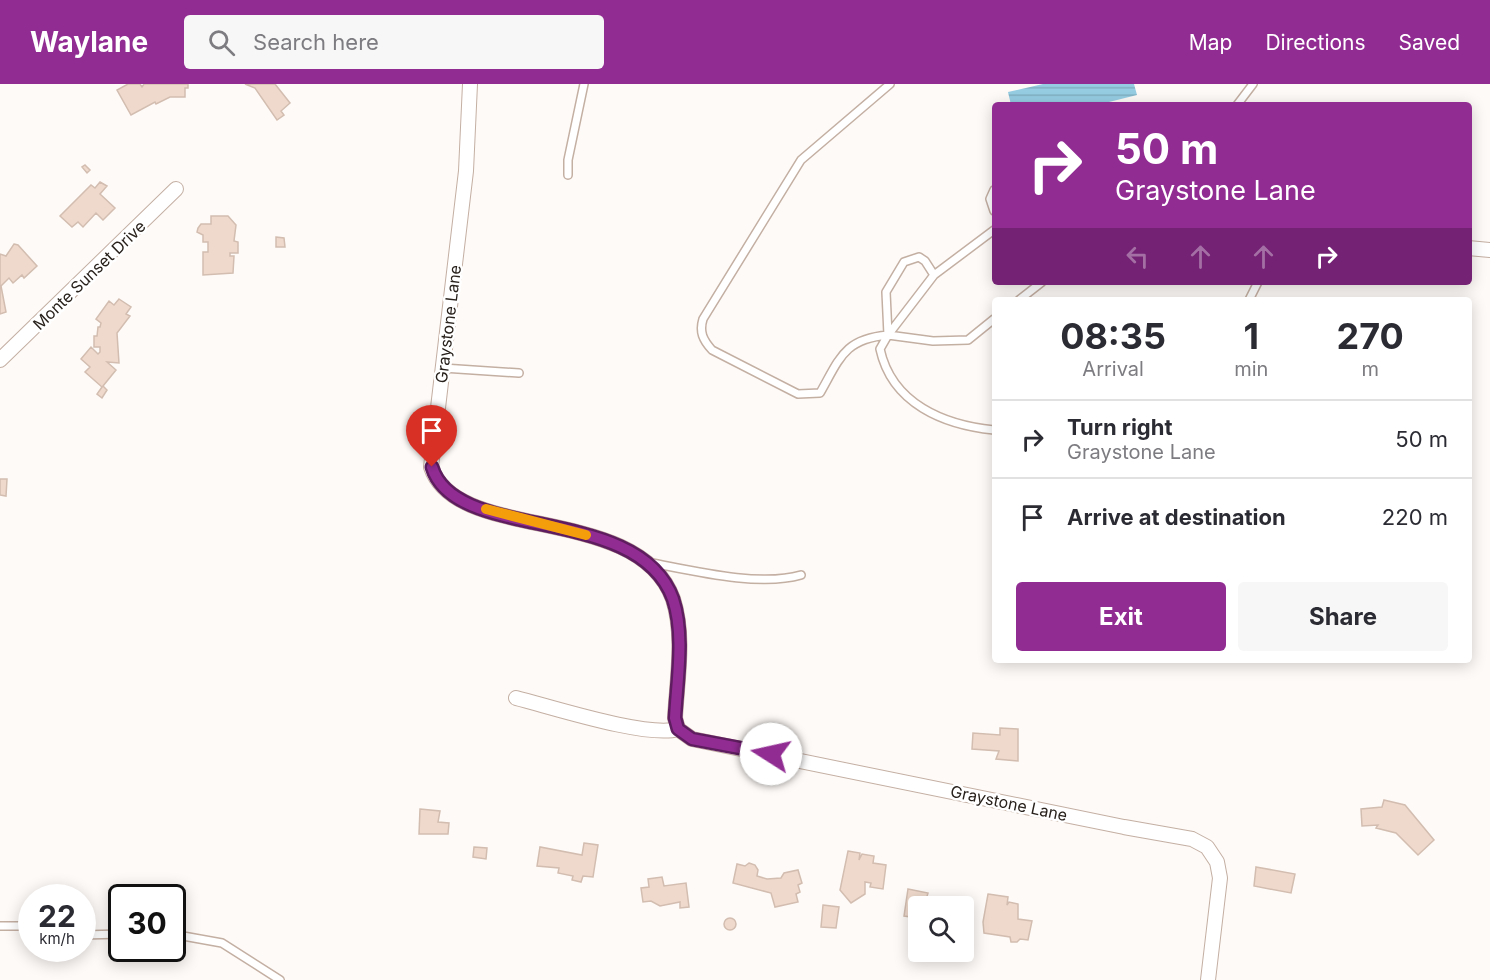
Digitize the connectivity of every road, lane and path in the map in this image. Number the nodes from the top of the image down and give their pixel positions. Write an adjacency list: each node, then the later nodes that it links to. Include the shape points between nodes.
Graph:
1 (470, 84): 17 (street, Graystone Lane, via 466,171)
2 (584, 84): 6 (lane)
3 (890, 84): 15 (lane, via 801,160 700,328 712,350 798,393 820,393 845,349 856,341)
4 (1253, 84): 5 (lane)
5 (1239, 102)
6 (568, 175)
7 (176, 189): 16 (street, Monte Sunset Drive)
8 (992, 232): 11 (lane)
9 (1472, 248): 10 (street)
10 (1490, 250)
11 (934, 275): 15 (lane); 15 (lane, via 919,257 904,262 886,292)
12 (1038, 285): 13 (lane)
13 (1023, 297)
14 (992, 321): 15 (lane, via 968,340 933,341)
15 (888, 335): 19 (lane, via 880,350 885,371 907,398 942,420)
16 (0, 360)
17 (443, 368): 18 (lane); 20 (street, Graystone Lane, via 432,467 440,486 507,516 610,542)
18 (519, 373)
19 (992, 430)
20 (649, 563): 21 (lane, via 755,579 779,580); 23 (street, Graystone Lane, via 667,587 679,632 675,718)
21 (801, 575)
22 (516, 698): 23 (street, Graystone Lane, via 641,729 666,733)
23 (678, 729): 28 (street, Graystone Lane, via 692,739 1192,839 1207,847 1220,878)
24 (18, 926): 25 (lane)
25 (0, 927)
26 (186, 937): 27 (lane, via 222,943)
27 (280, 980)
28 (1208, 980)

